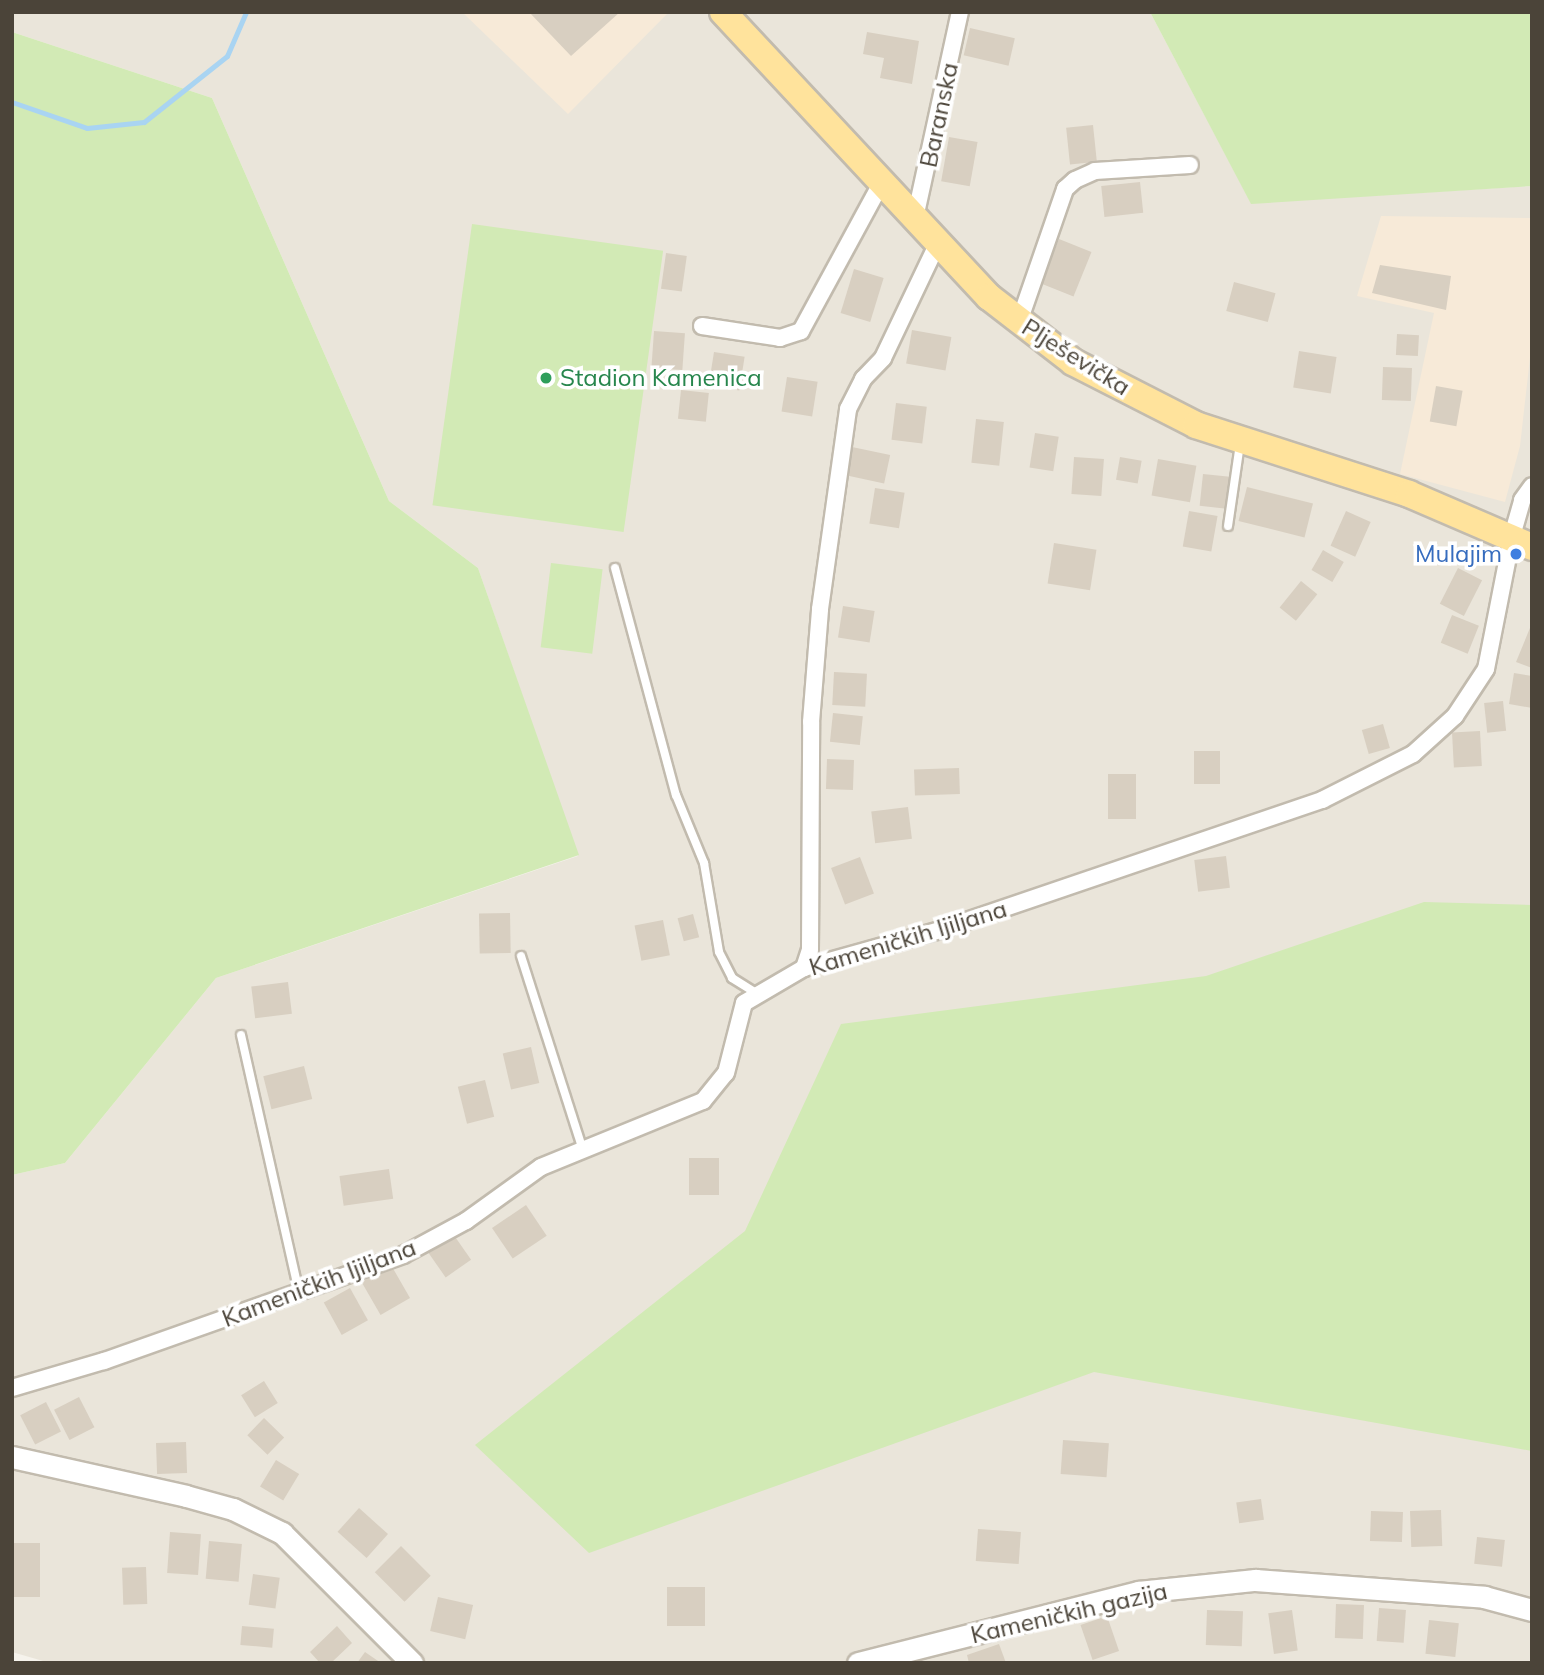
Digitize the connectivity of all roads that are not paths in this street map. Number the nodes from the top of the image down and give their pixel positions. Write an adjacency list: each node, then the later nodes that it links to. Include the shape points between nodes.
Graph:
1 (723, 12): 4 (main road, Plješevička)
2 (960, 12): 5 (street, Baranska)
3 (1190, 165): 7 (street, via 1095,171 1065,189)
4 (882, 182): 5 (main road, Plješevička); 8 (street, via 802,331 780,338)
5 (915, 218): 6 (main road, Plješevička)
6 (937, 245): 7 (main road, Plješevička); 15 (street, via 883,358 863,379 848,410 819,621 811,722 810,950)
7 (1019, 322): 9 (main road, Plješevička, via 1073,362)
8 (702, 326)
9 (1241, 441): 11 (lane); 12 (main road, Plješevička, via 1409,494)
10 (1532, 485): 12 (street, Kameničkih ljiljana, via 1522,500)
11 (1228, 526)
12 (1522, 542): 15 (street, Kameničkih ljiljana, via 1486,670 1455,716 1413,754 1322,800 966,922)
13 (615, 568): 16 (lane, via 677,795 704,863 719,952 732,978)
14 (521, 956): 18 (lane)
15 (804, 968): 16 (street, Kameničkih ljiljana)
16 (758, 995): 18 (street, Kameničkih ljiljana, via 744,1003 737,1016 731,1056 713,1093 672,1116)
17 (241, 1035): 19 (lane)
18 (583, 1150): 19 (street, Kameničkih ljiljana, via 541,1167 467,1221 403,1255)
19 (299, 1293): 20 (street, Kameničkih ljiljana, via 104,1362)
20 (12, 1388)
21 (12, 1457): 23 (street, via 233,1509 282,1533)
22 (1532, 1610): 24 (street, Kameničkih gazija, via 1484,1597 1255,1580 1138,1592)
23 (412, 1663)
24 (858, 1663)

